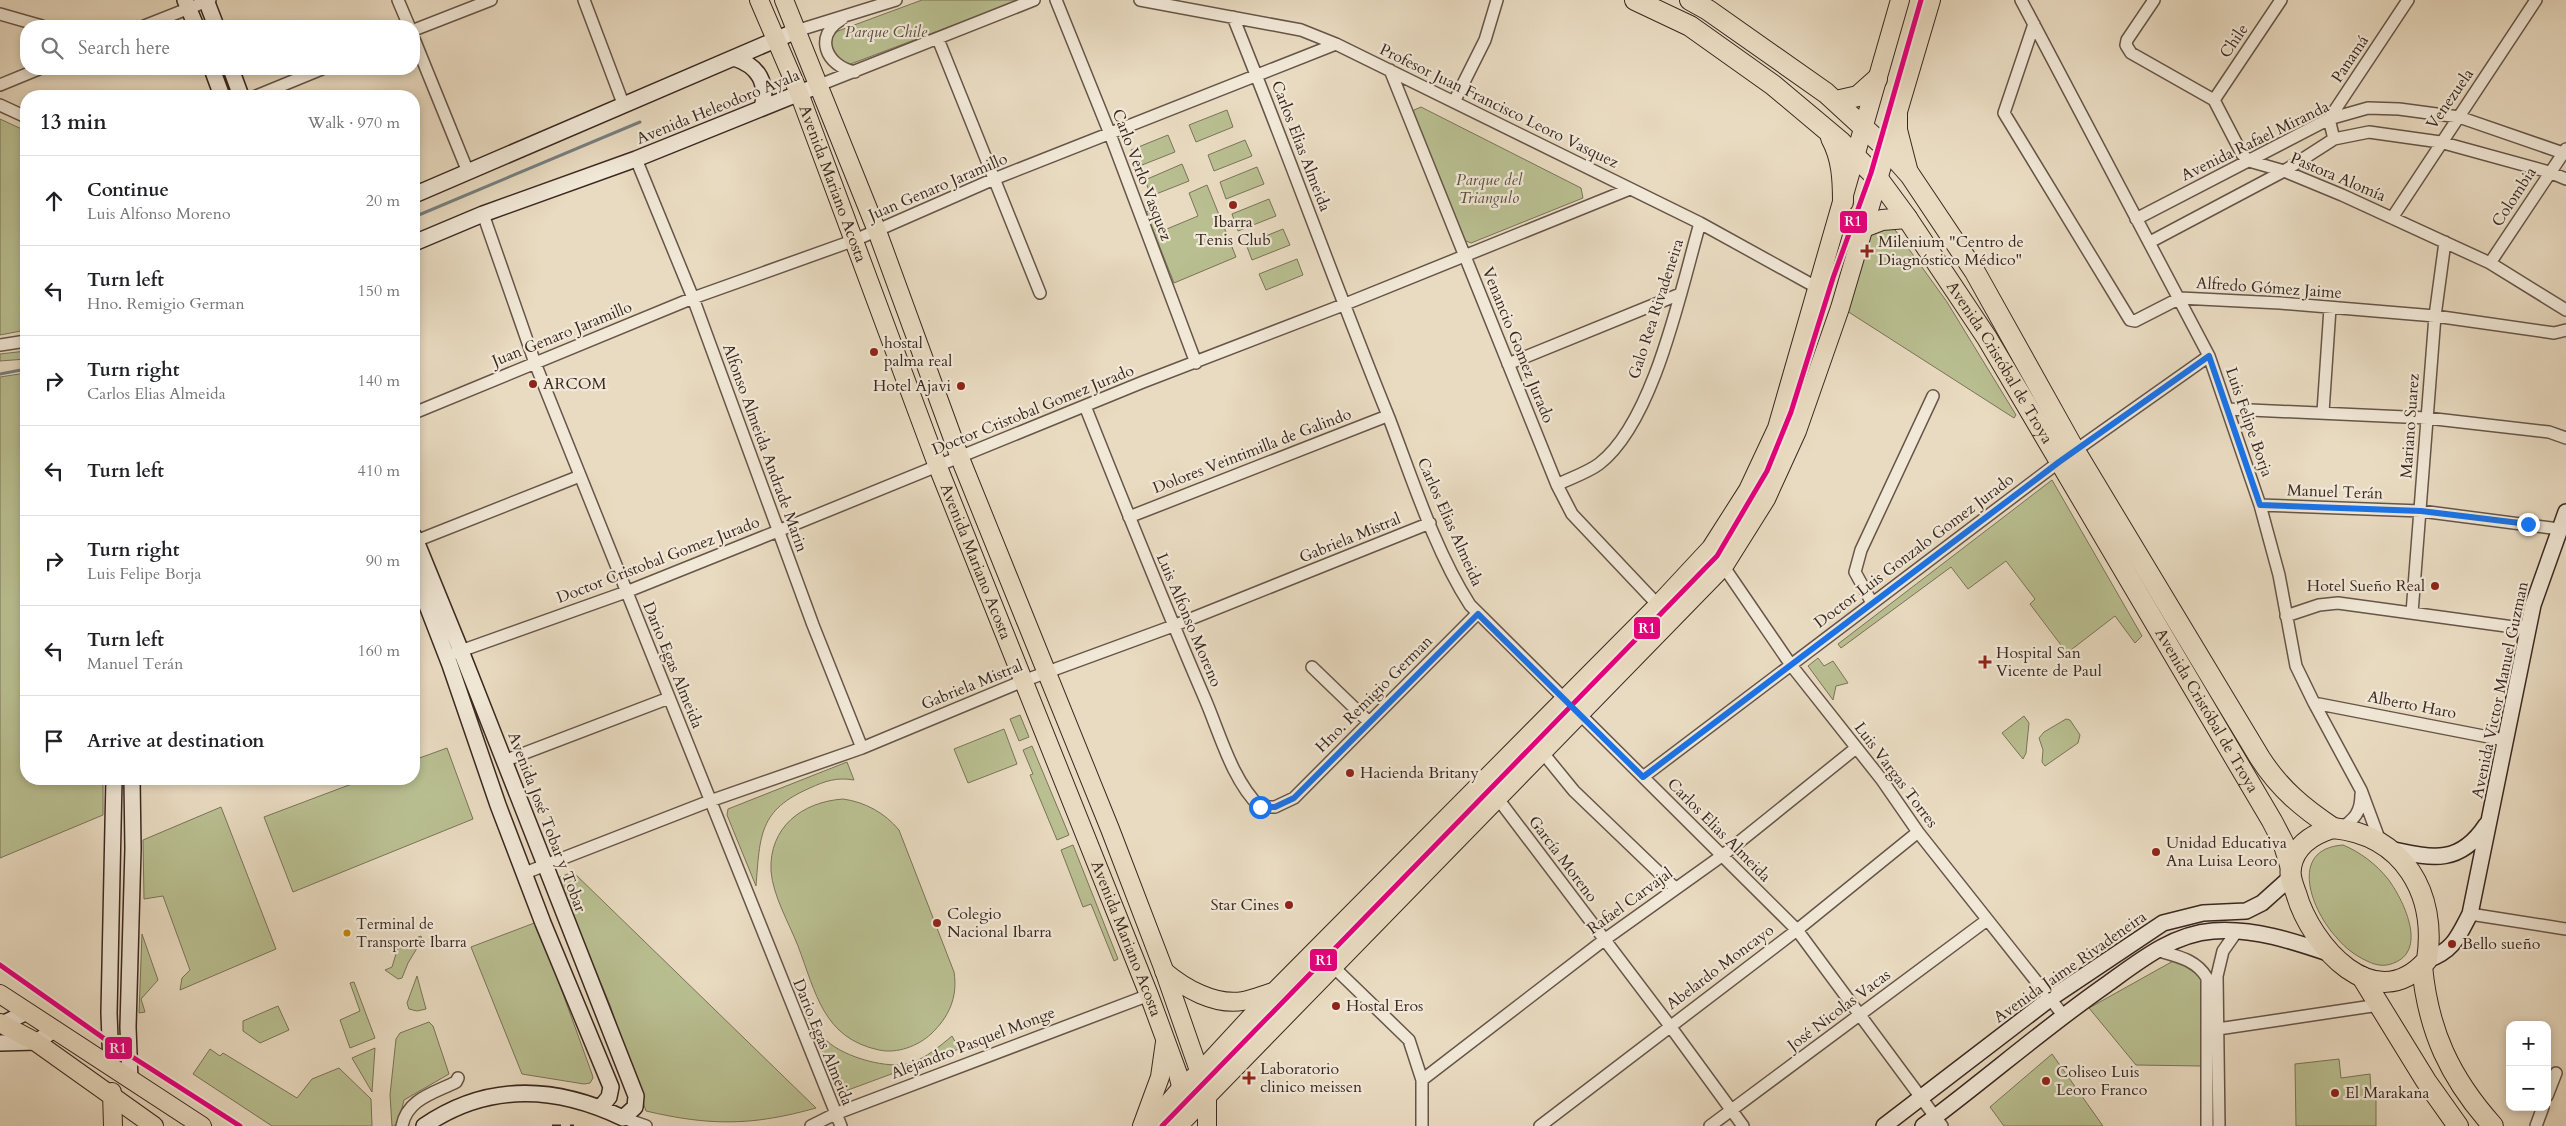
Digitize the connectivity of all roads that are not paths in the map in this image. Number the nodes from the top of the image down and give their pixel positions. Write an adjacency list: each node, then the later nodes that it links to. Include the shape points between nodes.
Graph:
1 (208, 0): 21 (street); 28 (main road)
2 (398, 0): 29 (street)
3 (491, 0): 31 (street)
4 (584, 0): 56 (street)
5 (760, 0): 34 (main road, Avenida Mariano Acosta)
6 (784, 0): 32 (main road, Avenida Mariano Acosta)
7 (896, 0): 23 (street)
8 (1034, 0): 33 (street, Avenida Heleodoro Ayala)
9 (1056, 0): 64 (street, Carlo Verlo Vasquez)
10 (1147, 0): 24 (street, Profesor Juan Francisco Leoro Vasquez)
11 (1497, 0): 54 (street, via 1485,40)
12 (1635, 0): 63 (highway, Avenida Cristóbal de Troya, via 1690,26 1773,85)
13 (1690, 0): 53 (highway, Avenida Cristóbal de Troya)
14 (1900, 0): 45 (main road)
15 (1931, 0): 59 (main road)
16 (2021, 0): 30 (street, Luis Felipe Borja)
17 (2154, 0): 52 (street, via 2126,45 2131,53)
18 (2281, 0): 52 (street, Chile)
19 (2408, 0): 61 (street, Panamá)
20 (2536, 0): 60 (street, Venezuela)
21 (187, 4): 26 (street); 27 (main road)
22 (0, 14): 25 (street)
23 (846, 17): 32 (street); 39 (street, via 834,24 827,35 826,48 832,61 842,69)
24 (1233, 17): 35 (street, Profesor Juan Francisco Leoro Vasquez, via 1301,30); 44 (street, Carlos Elias Almeida)
25 (21, 20)
26 (156, 20)
27 (194, 20)
28 (214, 20)
29 (406, 20)
30 (2034, 24): 84 (street, Luis Felipe Borja); 99 (street, Alfredo Gómez Jaime, via 2005,109 2007,119 2130,320)
31 (420, 28)
32 (796, 31): 34 (main road); 47 (main road, Avenida Mariano Acosta)
33 (938, 39): 39 (street, Avenida Heleodoro Ayala); 76 (street)
34 (776, 40): 37 (main road); 51 (main road, Avenida Mariano Acosta)
35 (1336, 44): 38 (street, Profesor Juan Francisco Leoro Vasquez); 44 (street, Juan Genaro Jaramillo)
36 (420, 54): 73 (street)
37 (734, 58): 56 (main road); 57 (main road, via 757,70 764,82)
38 (1390, 70): 54 (street, Profesor Juan Francisco Leoro Vasquez); 93 (street, Venancio Gomez Jurado)
39 (855, 72): 47 (street, Avenida Heleodoro Ayala)
40 (23, 75): 46 (street)
41 (214, 75): 48 (main road)
42 (233, 75): 49 (main road)
43 (307, 75): 50 (street)
44 (1257, 76): 64 (street, Juan Genaro Jaramillo); 100 (street, Carlos Elias Almeida)
45 (1876, 79): 53 (highway, via 1858,96); 62 (main road)
46 (0, 84)
47 (817, 86): 51 (main road, Avenida Heleodoro Ayala); 88 (main road, Avenida Mariano Acosta)
48 (220, 90)
49 (239, 90)
50 (271, 90)
51 (799, 93): 57 (main road, Avenida Heleodoro Ayala); 90 (main road, Avenida Mariano Acosta)
52 (2214, 100): 71 (street, via 2242,154)
53 (1836, 101): 62 (highway, Avenida Cristóbal de Troya)
54 (1454, 102): 79 (street, Profesor Juan Francisco Leoro Vasquez)
55 (0, 105): 58 (street)
56 (624, 106): 73 (main road)
57 (762, 108): 70 (main road, Avenida Heleodoro Ayala)
58 (20, 114)
59 (1897, 114): 67 (main road); 75 (highway, via 1899,142)
60 (2459, 117): 61 (street, Avenida Rafael Miranda, via 2368,108); 66 (street, Venezuela); 68 (street, Avenida Rafael Miranda)
61 (2329, 119): 65 (street); 71 (street, Avenida Rafael Miranda)
62 (1863, 126): 67 (highway, Avenida Cristóbal de Troya); 69 (main road)
63 (1828, 131): 69 (highway, Avenida Cristóbal de Troya); 81 (highway, via 1839,153)
64 (1110, 134): 76 (street, Juan Genaro Jaramillo); 109 (street, Carlo Verlo Vasquez)
65 (2334, 139): 66 (street, Avenida Rafael Miranda, via 2369,132); 72 (street, Avenida Rafael Miranda)
66 (2440, 142): 74 (street, Avenida Rafael Miranda); 85 (street, Venezuela)
67 (1887, 149): 75 (highway, Avenida Cristóbal de Troya); 78 (main road)
68 (2565, 152): 74 (street, Colombia)
69 (1856, 158): 78 (highway, Avenida Cristóbal de Troya); 81 (main road)
70 (636, 159): 82 (main road, Avenida Heleodoro Ayala); 98 (street, Alfonso Almeida Andrade Marin)
71 (2249, 161): 72 (street, Pastora Alomía); 84 (street, Avenida Rafael Miranda)
72 (2284, 171): 85 (street, Pastora Alomía); 91 (street, Avenida Rafael Miranda)
73 (468, 172): 80 (main road)
74 (2549, 172): 77 (street, Avenida Rafael Miranda); 94 (street, Colombia)
75 (1910, 175): 119 (highway, Avenida Cristóbal de Troya, via 1975,272)
76 (994, 179): 88 (street, Juan Genaro Jaramillo); 96 (street)
77 (2566, 179)
78 (1879, 180): 83 (highway, Avenida Cristóbal de Troya); 87 (main road)
79 (1630, 189): 86 (street, Profesor Juan Francisco Leoro Vasquez); 93 (street, Doctor Cristobal Gomez Jurado)
80 (420, 192)
81 (1843, 202): 95 (main road)
82 (483, 214): 89 (main road, Avenida Heleodoro Ayala); 108 (street, Dario Egas Almeida)
83 (1907, 218): 87 (highway, via 1882,220); 119 (highway, Avenida Cristóbal de Troya)
84 (2136, 218): 91 (street, Luis Felipe Borja)
85 (2392, 218): 92 (street, Pastora Alomía)
86 (1700, 223): 95 (street, Profesor Juan Francisco Leoro Vasquez); 97 (street, Galo Rea Rivadeneira)
87 (1864, 227): 133 (main road, via 1797,431 1766,499)
88 (877, 231): 90 (street, Juan Genaro Jaramillo); 120 (main road, Avenida Mariano Acosta)
89 (420, 240)
90 (855, 240): 98 (street, Juan Genaro Jaramillo); 121 (main road, Avenida Mariano Acosta)
91 (2150, 242): 99 (street, Luis Felipe Borja)
92 (2445, 242): 94 (street, Pastora Alomía); 103 (street, Mariano Suarez)
93 (1464, 255): 100 (street, Doctor Cristobal Gomez Jurado); 110 (street, Venancio Gomez Jurado)
94 (2490, 263): 102 (street, Pastora Alomía)
95 (1816, 287): 131 (main road, via 1777,428 1748,490)
96 (1040, 293)
97 (1680, 294): 110 (street); 123 (street, Galo Rea Rivadeneira, via 1657,371 1627,433 1599,464)
98 (693, 298): 108 (street, Juan Genaro Jaramillo); 129 (street, Alfonso Almeida Andrade Marin)
99 (2180, 298): 101 (street, Alfredo Gómez Jaime); 107 (street, Luis Felipe Borja)
100 (1343, 305): 109 (street, Doctor Cristobal Gomez Jurado); 116 (street, Carlos Elias Almeida)
101 (2330, 308): 103 (street, Alfredo Gómez Jaime); 115 (street)
102 (2566, 310)
103 (2435, 316): 104 (street, Alfredo Gómez Jaime, via 2554,333); 117 (street, Mariano Suarez)
104 (2566, 330)
105 (20, 342): 106 (street)
106 (0, 345)
107 (2209, 356): 113 (street, Luis Felipe Borja); 119 (street, Doctor Luis Gonzalo Gomez Jurado)
108 (535, 362): 114 (street, Juan Genaro Jaramillo); 122 (street, Dario Egas Almeida)
109 (1196, 363): 112 (street, Doctor Cristobal Gomez Jurado)
110 (1508, 364): 123 (street, Venancio Gomez Jurado)
111 (1933, 396): 136 (street, via 1861,550 1856,572)
112 (1085, 406): 120 (street, Doctor Cristobal Gomez Jurado); 126 (street, Luis Alfonso Moreno)
113 (2229, 409): 115 (street); 124 (street, Luis Felipe Borja)
114 (420, 411)
115 (2323, 412): 117 (street)
116 (1388, 416): 126 (street, Dolores Veintimilla de Galindo); 128 (street, Carlos Elias Almeida)
117 (2427, 418): 118 (street, via 2549,432); 125 (street, Mariano Suarez)
118 (2566, 438)
119 (2067, 456): 136 (street, Doctor Luis Gonzalo Gomez Jurado); 167 (highway, Avenida Cristóbal de Troya, via 2273,778 2299,805); 174 (highway, Avenida Cristóbal de Troya, via 2272,821 2283,842)
120 (960, 458): 121 (street, Doctor Cristobal Gomez Jurado); 146 (main road, Avenida Mariano Acosta)
121 (938, 467): 129 (street, Doctor Cristobal Gomez Jurado); 147 (main road, Avenida Mariano Acosta)
122 (580, 476): 130 (street); 135 (street, Dario Egas Almeida)
123 (1557, 485): 137 (street, Venancio Gomez Jurado, via 1572,514)
124 (2260, 505): 125 (street, Manuel Terán); 140 (street, Luis Felipe Borja, via 2279,575)
125 (2421, 511): 127 (street, Manuel Terán); 138 (street, Mariano Suarez)
126 (1129, 517): 141 (street, Luis Alfonso Moreno)
127 (2564, 519): 142 (main road, Avenida Victor Manuel Guzman, via 2533,605)
128 (1430, 523): 139 (street, Carlos Elias Almeida, via 1461,592); 141 (street, Gabriela Mistral)
129 (778, 532): 135 (street, Doctor Cristobal Gomez Jurado); 154 (street, Alfonso Almeida Andrade Marin)
130 (420, 536)
131 (1711, 548): 133 (street, Luis Vargas Torres); 137 (main road)
132 (420, 553): 143 (main road, Avenida José Tobar y Tobar)
133 (1724, 566): 144 (street, Luis Vargas Torres); 151 (main road)
134 (420, 584): 143 (main road, Avenida José Tobar y Tobar)
135 (626, 592): 143 (street, Doctor Cristobal Gomez Jurado); 148 (street, Dario Egas Almeida)
136 (1872, 603): 144 (street, Doctor Luis Gonzalo Gomez Jurado)
137 (1658, 605): 149 (main road)
138 (2412, 613): 140 (street, via 2338,602); 142 (street)
139 (1478, 614): 149 (street, Carlos Elias Almeida); 152 (street, Hno. Remigio German)
140 (2286, 616): 150 (street, Luis Felipe Borja, via 2296,666)
141 (1173, 626): 146 (street, Gabriela Mistral); 163 (street, Luis Alfonso Moreno, via 1248,795 1260,807 1275,807)
142 (2528, 629): 153 (main road, Avenida Victor Manuel Guzman)
143 (454, 654): 157 (main road, Avenida José Tobar y Tobar); 175 (main road, Avenida José Tobar y Tobar, via 498,805)
144 (1791, 665): 155 (street, Luis Vargas Torres); 158 (street, Doctor Luis Gonzalo Gomez Jurado)
145 (1312, 667): 152 (street)
146 (1046, 672): 147 (street, Gabriela Mistral); 188 (main road, Avenida Mariano Acosta)
147 (1023, 681): 154 (street, Gabriela Mistral); 192 (main road, Avenida Mariano Acosta)
148 (669, 698): 157 (street); 165 (street, Dario Egas Almeida)
149 (1564, 699): 151 (street, Carlos Elias Almeida); 159 (main road)
150 (2314, 704): 153 (street, Alberto Haro); 162 (street, Luis Felipe Borja)
151 (1580, 716): 156 (main road); 158 (street, Carlos Elias Almeida)
152 (1368, 722): 163 (street, Hno. Remigio German)
153 (2504, 740): 166 (main road, Avenida Victor Manuel Guzman)
154 (862, 748): 165 (street, Gabriela Mistral)
155 (1856, 748): 168 (street, Luis Vargas Torres); 172 (street, Rafael Carvajal)
156 (1543, 753): 164 (main road); 176 (street, via 1574,791)
157 (504, 761): 173 (main road, Avenida José Tobar y Tobar)
158 (1643, 777): 172 (street, Carlos Elias Almeida)
159 (1483, 779): 164 (street, García Moreno); 183 (main road)
160 (114, 785): 161 (main road); 171 (main road)
161 (132, 785): 170 (main road)
162 (2361, 790): 167 (street, via 2358,815); 169 (street, Luis Felipe Borja)
163 (1294, 798)
164 (1498, 799): 182 (street, García Moreno); 187 (main road)
165 (710, 801): 173 (street, Gabriela Mistral); 219 (street, Dario Egas Almeida)
166 (2490, 819): 169 (main road, Avenida Victor Manuel Guzman, via 2470,845 2454,854 2423,857); 177 (main road, Avenida Victor Manuel Guzman)
167 (2337, 829): 169 (highway, via 2355,832); 174 (highway, via 2318,832 2306,841 2296,853)
168 (1918, 832): 178 (street, Luis Vargas Torres); 180 (street, Abelardo Moncayo)
169 (2385, 847): 186 (highway, via 2404,863 2425,899 2430,919 2430,940)
170 (133, 849): 171 (main road); 209 (main road, via 128,1027)
171 (112, 850): 205 (main road)
172 (1723, 855): 176 (street, Rafael Carvajal); 180 (street, Carlos Elias Almeida)
173 (545, 866): 175 (street, Gabriela Mistral); 220 (main road, Avenida José Tobar y Tobar, via 636,1096 635,1107)
174 (2291, 872): 185 (highway, via 2299,905 2312,932); 193 (main road, Avenida Jaime Rivadeneira, via 2262,903 2246,911 2202,913 2163,923)
175 (525, 873): 216 (main road, Avenida José Tobar y Tobar, via 611,1087 609,1097)
176 (1676, 888): 182 (street, Rafael Carvajal)
177 (2470, 914): 179 (street); 186 (main road, Avenida Victor Manuel Guzman, via 2450,948)
178 (1987, 920): 193 (street, Luis Vargas Torres); 196 (street, José Nicolas Vacas)
179 (2566, 929)
180 (1797, 930): 196 (street, Carlos Elias Almeida); 199 (street, Abelardo Moncayo)
181 (2237, 931): 184 (main road, via 2188,935); 185 (main road, via 2289,940); 200 (street, via 2223,951 2217,976)
182 (1604, 940): 199 (street, García Moreno); 210 (street, Rafael Carvajal)
183 (1316, 950): 187 (street); 190 (main road)
184 (2156, 950): 197 (main road); 240 (street, via 2189,960 2201,969 2206,978)
185 (2331, 954): 189 (highway)
186 (2425, 963): 189 (highway, via 2409,976 2394,981 2378,982); 243 (highway, via 2426,1000 2440,1048 2456,1078)
187 (1333, 966): 210 (street, via 1409,1040); 213 (main road)
188 (1164, 970): 190 (main road, via 1182,986 1218,1000 1241,1001); 206 (main road, Avenida Mariano Acosta)
189 (2362, 977): 194 (highway)
190 (1274, 992): 206 (main road)
191 (0, 994): 195 (main road)
192 (1148, 995): 203 (main road, Avenida Mariano Acosta); 219 (street, Alejandro Pasquel Monge)
193 (2051, 998): 197 (street, Luis Vargas Torres); 214 (main road, Avenida Jaime Rivadeneira)
194 (2379, 1005): 200 (street); 242 (highway)
195 (27, 1012): 198 (main road); 201 (main road)
196 (1860, 1014): 214 (street, Carlos Elias Almeida); 217 (street, José Nicolas Vacas)
197 (2063, 1015): 223 (main road)
198 (1, 1024): 202 (main road)
199 (1670, 1026): 217 (street, García Moreno); 236 (street, Abelardo Moncayo)
200 (2218, 1029): 241 (street)
201 (54, 1030): 202 (main road); 205 (main road)
202 (36, 1042): 204 (main road); 215 (main road)
203 (1165, 1042): 212 (main road, Avenida Mariano Acosta); 232 (main road, via 1160,1077)
204 (0, 1043)
205 (111, 1066): 209 (main road); 215 (main road)
206 (1200, 1072): 212 (main road); 213 (main road, Avenida Mariano Acosta)
207 (2556, 1073): 211 (street)
208 (458, 1078): 227 (street, via 414,1103 407,1109)
209 (130, 1080): 221 (main road); 226 (main road)
210 (1422, 1080): 235 (street)
211 (2551, 1086)
212 (1182, 1087): 222 (main road, Avenida Mariano Acosta, via 1185,1100); 233 (main road)
213 (1207, 1097): 222 (main road); 234 (main road, Avenida Mariano Acosta)
214 (1922, 1098): 223 (street, Carlos Elias Almeida); 239 (main road, Avenida Jaime Rivadeneira)
215 (112, 1099): 221 (main road); 224 (main road)
216 (601, 1107): 220 (main road); 228 (main road, via 544,1093 507,1093 468,1104)
217 (1731, 1110): 237 (street, José Nicolas Vacas); 238 (street, García Moreno)
218 (2542, 1111): 244 (street)
219 (835, 1114): 230 (street, Alejandro Pasquel Monge); 231 (street, Dario Egas Almeida)
220 (623, 1118): 229 (street)
221 (132, 1119): 225 (main road)
222 (1182, 1123)
223 (1933, 1123)
224 (113, 1126)
225 (154, 1126)
226 (202, 1126)
227 (402, 1126)
228 (424, 1126)
229 (646, 1126)
230 (810, 1126)
231 (841, 1126)
232 (1142, 1126)
233 (1149, 1126)
234 (1207, 1126)
235 (1422, 1126)
236 (1540, 1126)
237 (1710, 1126)
238 (1743, 1126)
239 (1884, 1126)
240 (2207, 1126)
241 (2219, 1126)
242 (2458, 1126)
243 (2493, 1126)
244 (2536, 1126)

